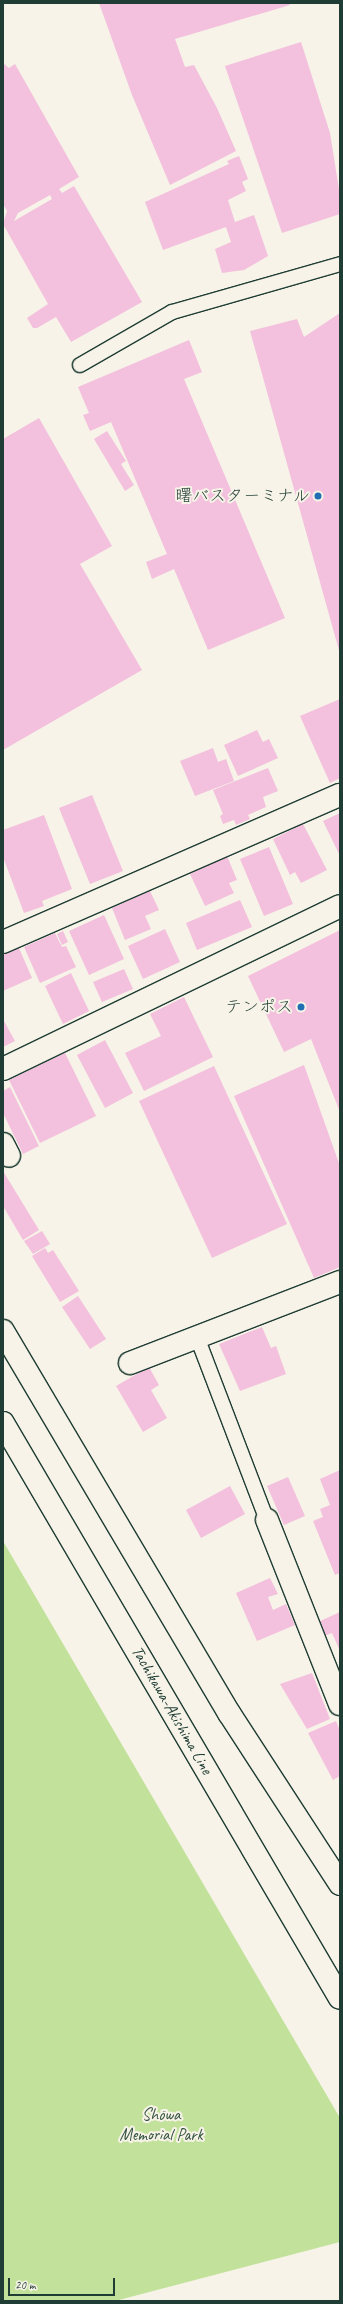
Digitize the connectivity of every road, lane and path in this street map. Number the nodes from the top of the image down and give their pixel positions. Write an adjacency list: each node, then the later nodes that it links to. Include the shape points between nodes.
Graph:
1 (340, 264): 2 (lane, via 172,312)
2 (80, 365)
3 (340, 795): 5 (main road)
4 (340, 906): 6 (main road)
5 (3, 942)
6 (3, 1069)
7 (340, 1282): 9 (main road)
8 (3, 1331): 14 (main road, via 229,1713)
9 (197, 1337): 10 (main road); 12 (lane)
10 (130, 1363)
11 (3, 1423): 15 (main road, Tachikawa-Akishima Line)
12 (267, 1520): 13 (main road)
13 (340, 1704)
14 (340, 1884)
15 (340, 1998)

